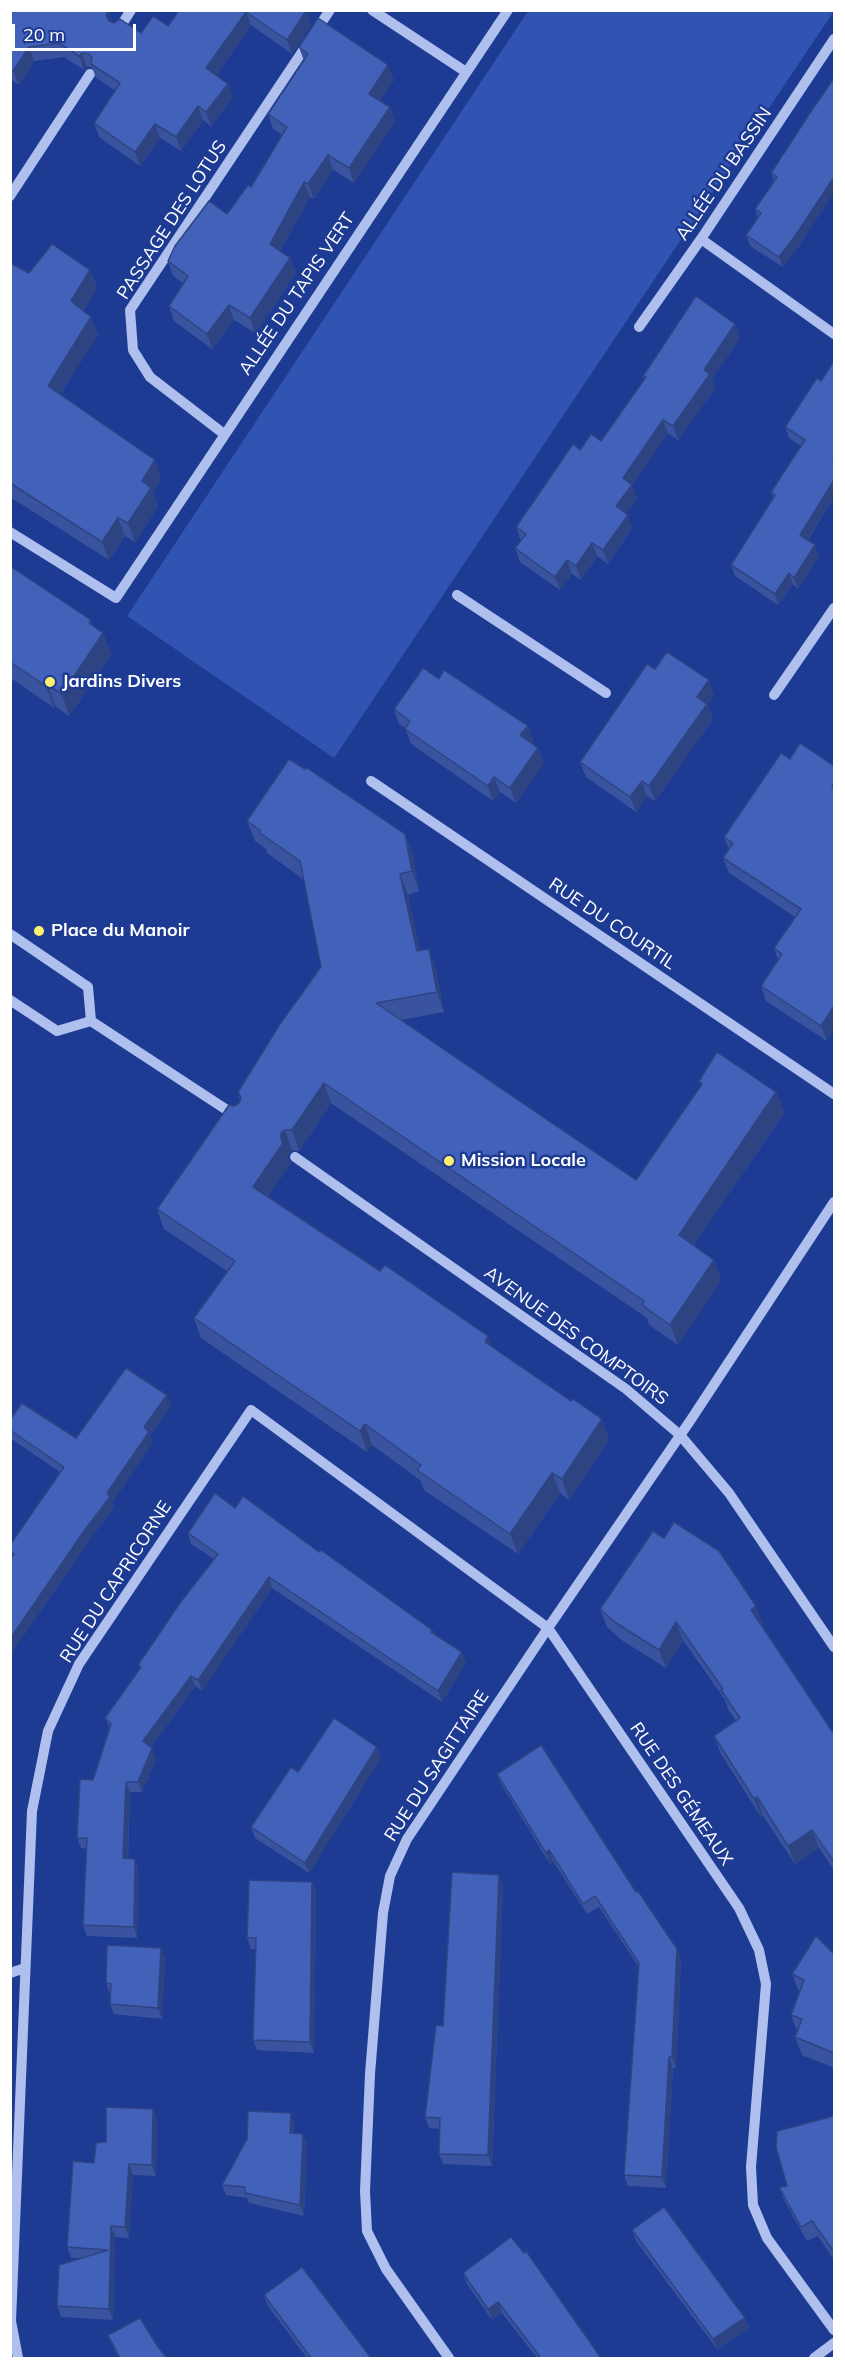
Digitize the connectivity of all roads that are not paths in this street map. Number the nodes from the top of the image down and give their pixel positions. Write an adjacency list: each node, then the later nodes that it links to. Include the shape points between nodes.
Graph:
1 (131, 10): 5 (street)
2 (330, 10): 13 (street, PASSAGE DES LOTUS, via 130,310 134,350 150,377)
3 (372, 10): 7 (street)
4 (508, 10): 7 (street, ALLÉE DU TAPIS VERT)
5 (119, 29)
6 (834, 39): 10 (street, ALLÉE DU BASSIN)
7 (466, 72): 13 (street, ALLÉE DU TAPIS VERT)
8 (90, 74): 9 (street)
9 (10, 196)
10 (701, 239): 11 (street, ALLÉE DU BASSIN); 12 (street)
11 (639, 327)
12 (834, 334)
13 (224, 434): 14 (street, ALLÉE DU TAPIS VERT, via 116,598)
14 (10, 532)
15 (457, 595): 17 (street)
16 (834, 608): 18 (street)
17 (606, 693)
18 (774, 695)
19 (371, 781): 23 (street, RUE DU COURTIL)
20 (10, 934): 22 (street, via 88,987)
21 (10, 1000): 22 (street, via 57,1031)
22 (91, 1021): 24 (street)
23 (834, 1094)
24 (241, 1119)
25 (295, 1157): 28 (street, AVENUE DES COMPTOIRS, via 626,1389)
26 (834, 1202): 28 (street, RUE DU SAGITTAIRE)
27 (251, 1410): 29 (street, RUE DES GÉMEAUX); 31 (street, RUE DU CAPRICORNE, via 79,1664 48,1731 32,1811)
28 (680, 1435): 29 (street, RUE DU SAGITTAIRE); 30 (street, AVENUE DES COMPTOIRS, via 729,1493)
29 (548, 1628): 35 (street, RUE DES GÉMEAUX, via 739,1908 759,1950 766,1984 751,2167 753,2205 767,2238); 38 (street, RUE DU SAGITTAIRE, via 407,1839 390,1876 384,1913 370,2086 367,2231 386,2269)
30 (834, 1647)
31 (26, 1968): 32 (street); 33 (street, RUE DU CAPRICORNE)
32 (10, 1972)
33 (16, 2064): 34 (street, RUE DU CAPRICORNE)
34 (14, 2163): 37 (street, RUE DU CAPRICORNE, via 11,2321)
35 (834, 2330)
36 (834, 2343): 39 (street)
37 (18, 2358)
38 (449, 2358)
39 (814, 2358)

